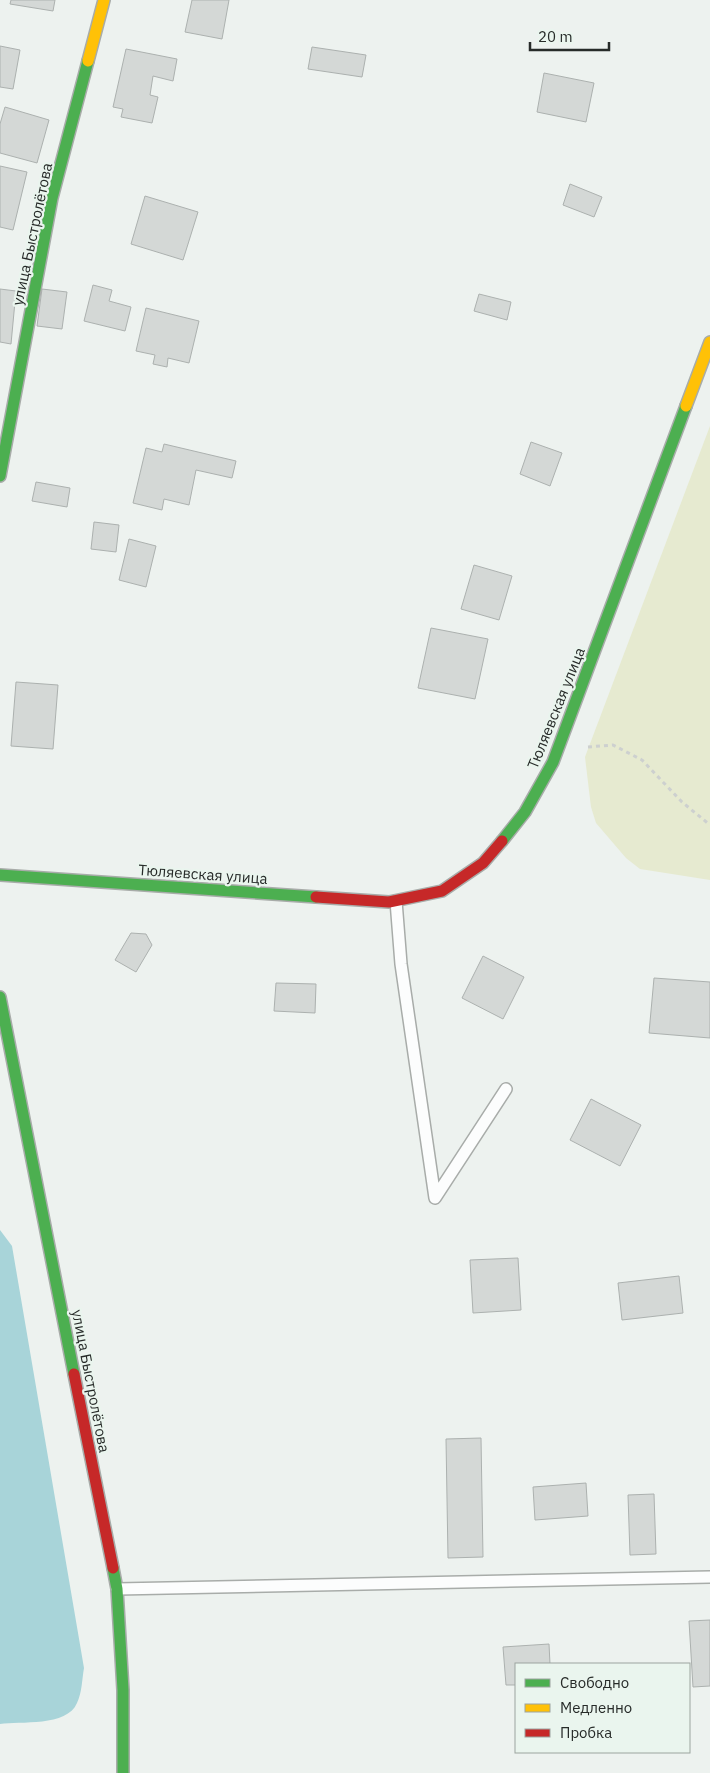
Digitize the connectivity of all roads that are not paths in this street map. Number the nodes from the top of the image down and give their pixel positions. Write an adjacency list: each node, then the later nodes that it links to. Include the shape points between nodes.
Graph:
1 (104, 0): 3 (street, улица Быстролётова, via 52,198)
2 (710, 342): 5 (street, Тюляевская улица, via 553,762 524,812 483,863 442,891)
3 (0, 476)
4 (0, 875): 5 (street, Тюляевская улица)
5 (396, 901): 7 (lane, via 401,964 435,1198)
6 (0, 997): 9 (street, улица Быстролётова)
7 (506, 1089)
8 (710, 1577): 9 (lane)
9 (117, 1588): 10 (street, улица Быстролётова, via 123,1690)
10 (123, 1773)

